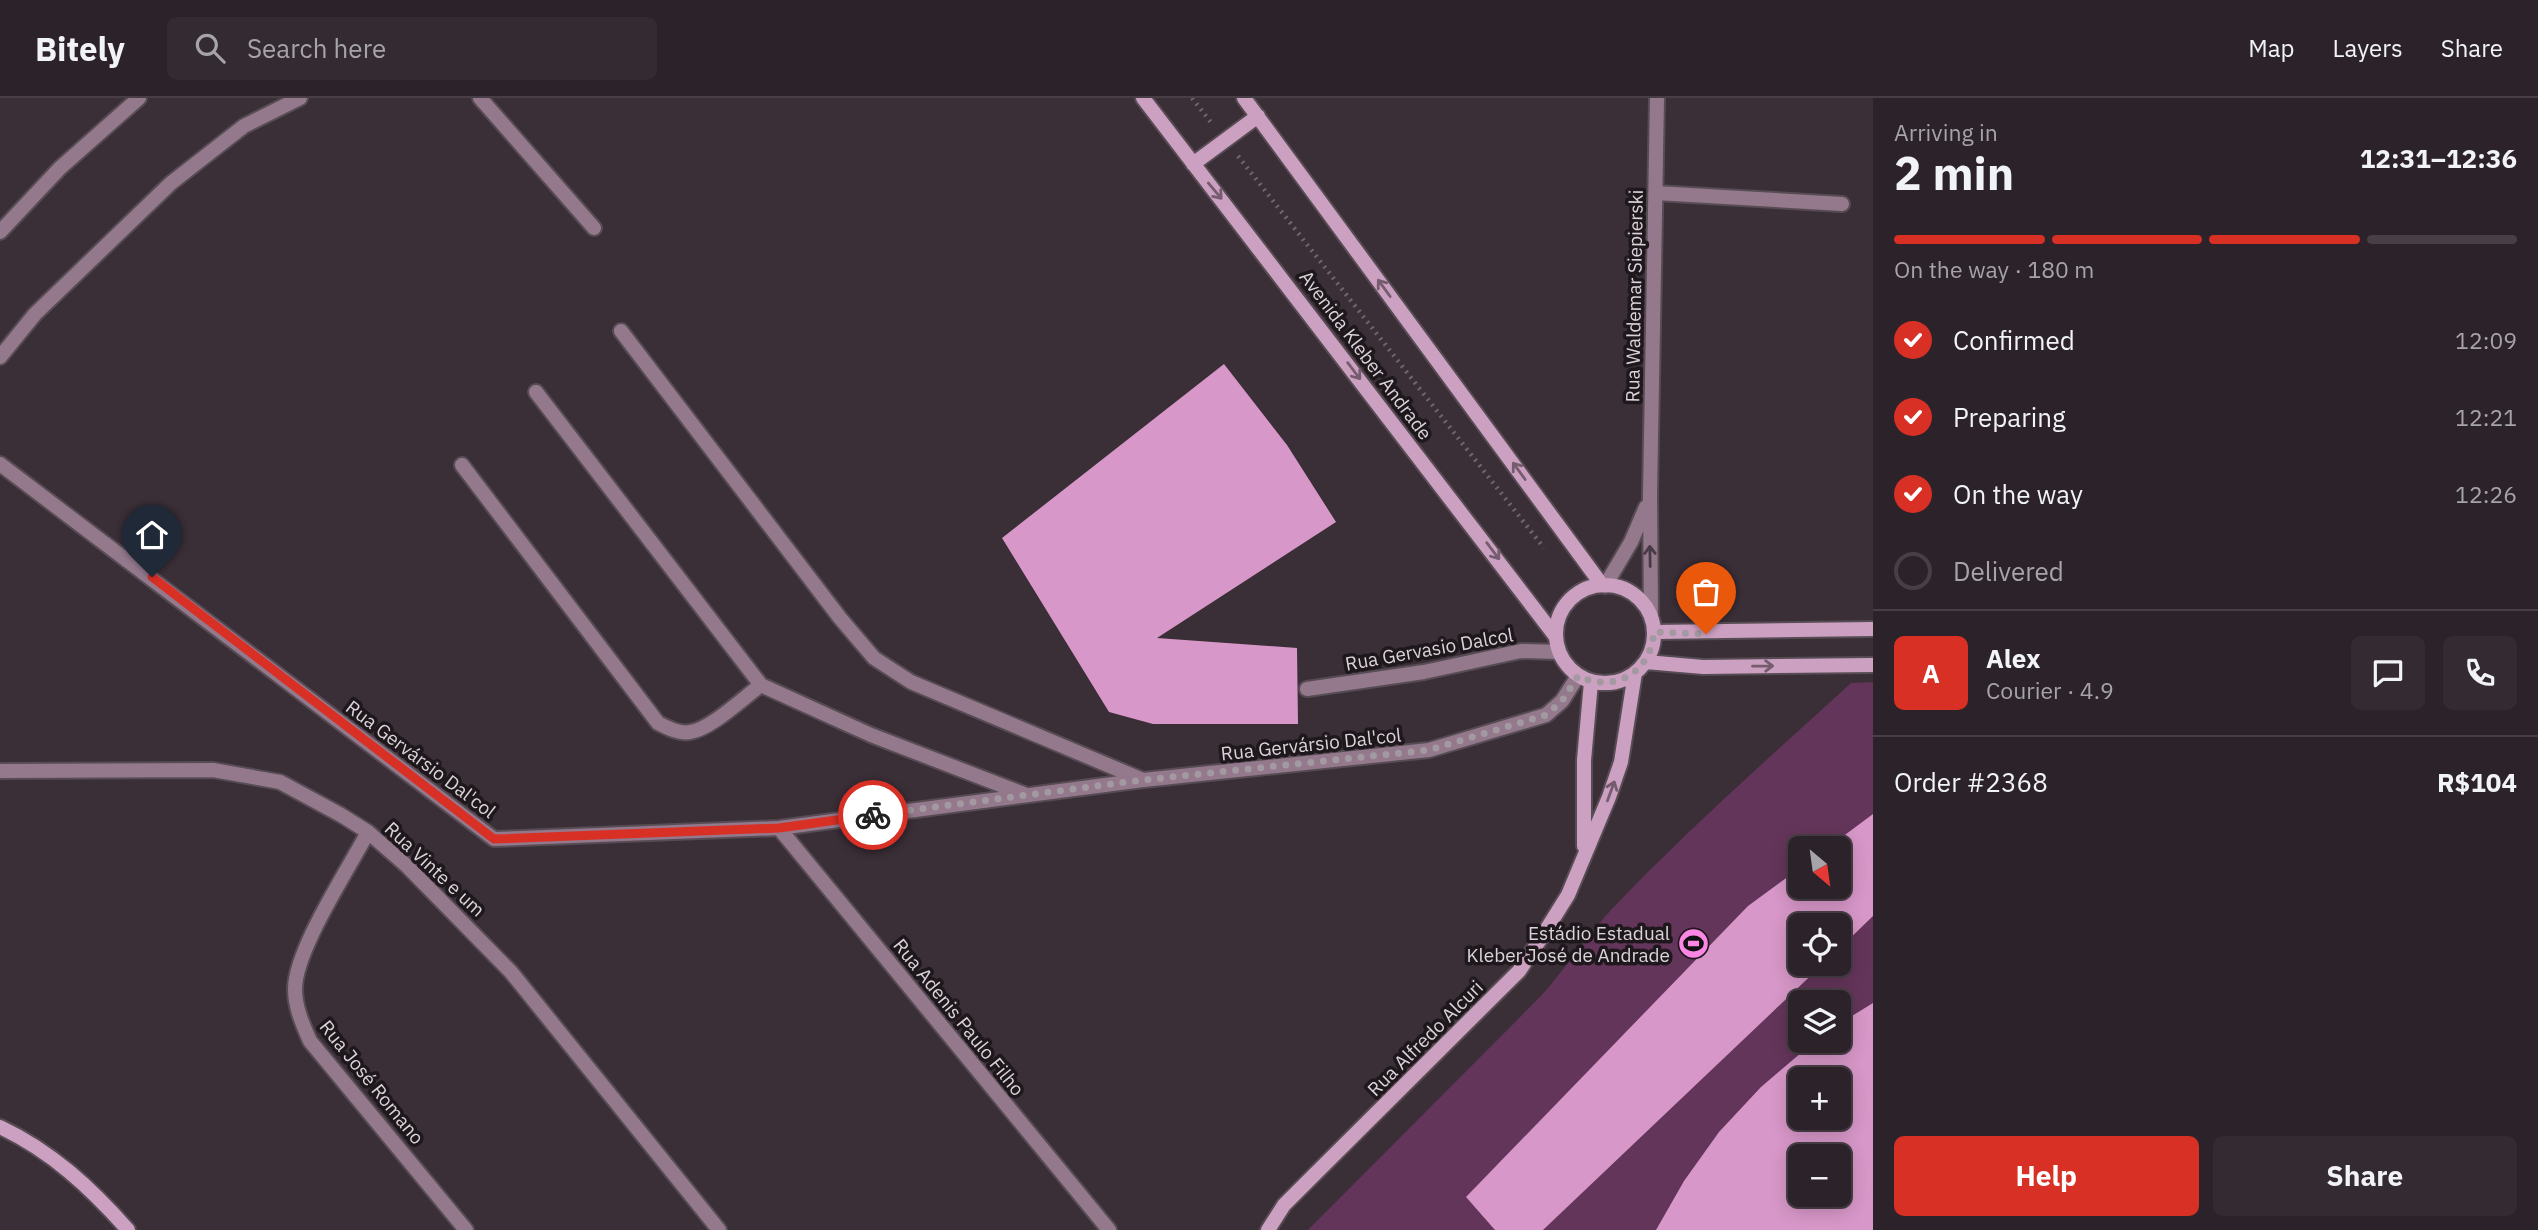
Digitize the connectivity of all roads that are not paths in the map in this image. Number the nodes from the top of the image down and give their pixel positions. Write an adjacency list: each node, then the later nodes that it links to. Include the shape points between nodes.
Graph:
1 (139, 98): 12 (street, via 60,168)
2 (300, 98): 14 (street, via 244,126 171,183 35,314)
3 (480, 98): 11 (street)
4 (1143, 98): 8 (street, Avenida Kleber Andrade)
5 (1244, 98): 7 (street)
6 (1657, 98): 9 (street, Rua Waldemar Siepierski)
7 (1258, 116): 8 (street); 19 (street, one-way to 7)
8 (1193, 164): 23 (street, Avenida Kleber Andrade, one-way to 23, via 1418,453)
9 (1656, 193): 10 (street); 18 (street, Rua Waldemar Siepierski)
10 (1843, 204)
11 (594, 228)
12 (0, 232)
13 (621, 331): 31 (street, via 874,658 911,682)
14 (0, 357)
15 (536, 391): 28 (street)
16 (0, 464): 33 (street, Rua Gervársio Dal'col, via 494,839)
17 (462, 466): 28 (street, via 658,723 673,731 690,732 707,725)
18 (1650, 495): 19 (street, Rua Waldemar Siepierski, via 1631,542); 20 (street, Rua Waldemar Siepierski, one-way to 18)
19 (1604, 585): 20 (street, via 1633,594); 23 (street, via 1587,589 1569,603 1558,622)
20 (1651, 617): 22 (street)
21 (1873, 629): 22 (street)
22 (1654, 632): 24 (street)
23 (1557, 645): 27 (street, via 1566,666); 29 (street, Rua Gervasio Dalcol, via 1424,672)
24 (1646, 662): 25 (street, one-way to 25, via 1703,667); 26 (street)
25 (1873, 665)
26 (1635, 673): 27 (street, via 1622,681); 35 (street, Rua Alfredo Alcuri, one-way to 26, via 1621,762)
27 (1585, 679): 31 (street, Rua Gervársio Dal'col, via 1546,715 1429,750); 35 (street, Rua Alfredo Alcuri)
28 (761, 685): 32 (street, Rua Gervársio Dal'col, via 871,736)
29 (1307, 689)
30 (0, 771): 34 (street, Rua Vinte e um, via 212,770 280,782)
31 (1143, 780): 32 (street, Rua Gervársio Dal'col)
32 (1024, 794): 33 (street, Rua Gervársio Dal'col)
33 (779, 828): 40 (street, Rua Adenis Paulo Filho)
34 (368, 832): 38 (street, Rua José Romano, via 299,963 295,990 299,1017 310,1041); 39 (street, Rua Vinte e um, via 455,912 511,972)
35 (1584, 854): 41 (street, Rua Alfredo Alcuri, via 1568,895 1519,971 1299,1190)
36 (0, 1127): 37 (street, via 31,1141 94,1192)
37 (128, 1230)
38 (466, 1230)
39 (719, 1230)
40 (1109, 1230)
41 (1268, 1230)

